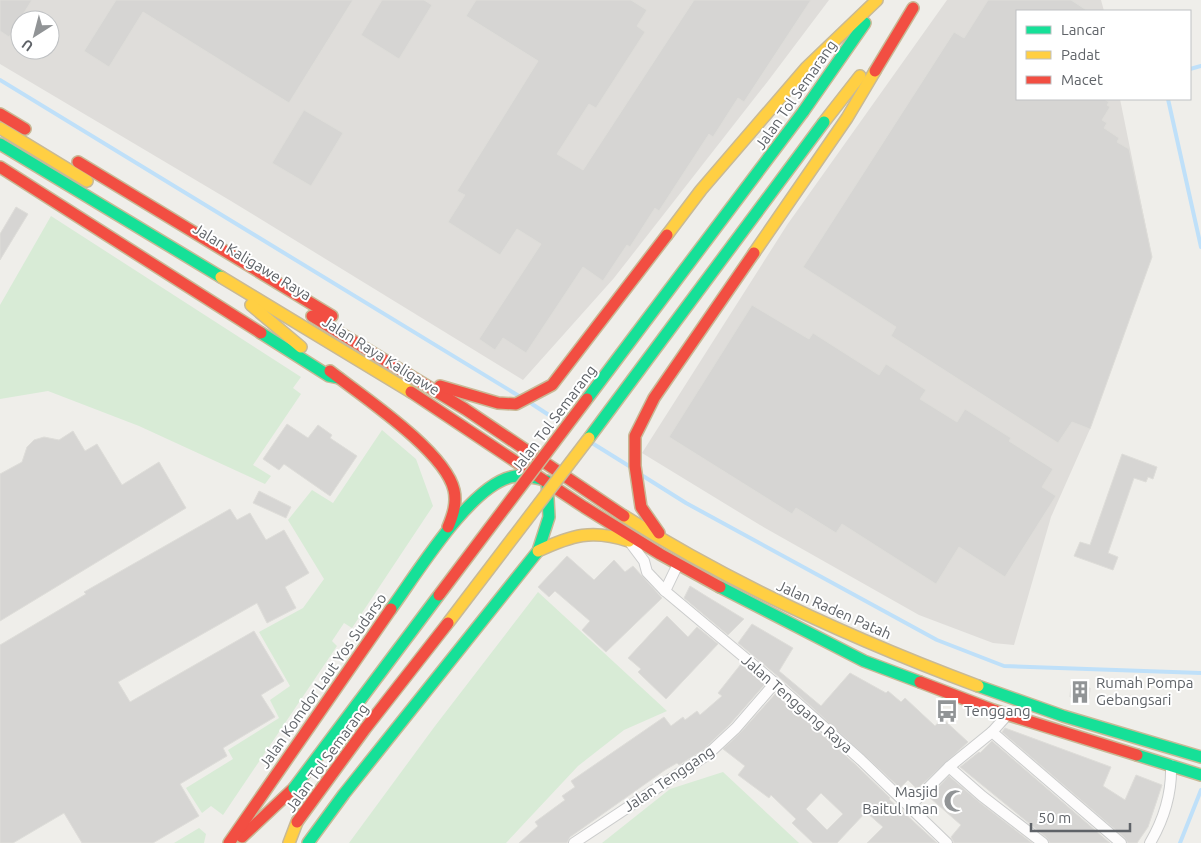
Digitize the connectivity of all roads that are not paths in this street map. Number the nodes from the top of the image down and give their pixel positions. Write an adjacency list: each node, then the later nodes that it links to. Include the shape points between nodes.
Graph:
1 (878, 0): 10 (highway, via 806,68 701,190 552,385 516,404 498,403); 31 (highway, Jalan Tol Semarang, bridge, via 804,112 294,788)
2 (916, 4): 16 (highway, via 846,118 654,398 635,436 635,466 641,507); 32 (highway, Jalan Tol Semarang, bridge, via 824,122 529,519 364,729 297,822)
3 (0, 114): 8 (highway, via 362,335)
4 (0, 128): 8 (highway, Jalan Kaligawe Raya)
5 (0, 144): 7 (highway, Jalan Kaligawe Raya)
6 (0, 167): 9 (highway, via 256,331 329,376)
7 (197, 262): 9 (highway); 12 (highway, Jalan Raya Kaligawe, via 424,400)
8 (394, 365): 10 (highway, Jalan Kaligawe Raya)
9 (339, 378): 14 (highway, via 429,452 450,478 455,507)
10 (422, 382): 11 (highway, Jalan Kaligawe Raya)
11 (487, 423): 12 (highway); 13 (highway, Jalan Raden Patah)
12 (547, 481): 13 (highway); 14 (highway, via 519,475 503,479 479,496); 17 (highway, via 552,509); 18 (highway, Jalan Raden Patah)
13 (603, 500): 16 (highway, Jalan Raden Patah)
14 (444, 537): 30 (highway, Jalan Komdor Laut Yos Sudarso)
15 (629, 542): 17 (highway, via 594,532 568,537); 18 (highway); 20 (street, Jalan Tenggang Raya, via 644,561 647,572)
16 (666, 542): 22 (highway, Jalan Raden Patah, via 820,623)
17 (538, 551): 33 (highway)
18 (660, 554): 19 (highway, Jalan Raden Patah)
19 (678, 564): 20 (street); 23 (highway, Jalan Raden Patah, via 864,661)
20 (665, 591): 21 (street, Jalan Tenggang Raya)
21 (775, 683): 29 (street, Jalan Tenggang Raya); 34 (street, Jalan Tenggang, via 736,728 707,755)
22 (1017, 700): 23 (street); 25 (highway, Jalan Raden Patah)
23 (1008, 715): 24 (street); 26 (highway, Jalan Raden Patah)
24 (992, 732): 27 (street); 37 (street)
25 (1201, 757)
26 (1172, 765): 28 (highway, Jalan Raden Patah); 38 (street, via 1166,811)
27 (949, 767): 29 (street); 36 (street)
28 (1201, 774)
29 (910, 806): 35 (street, Jalan Tenggang Raya)
30 (229, 843)
31 (236, 843)
32 (290, 843)
33 (308, 843)
34 (574, 843)
35 (947, 843)
36 (1043, 843)
37 (1121, 843)
38 (1150, 843)

